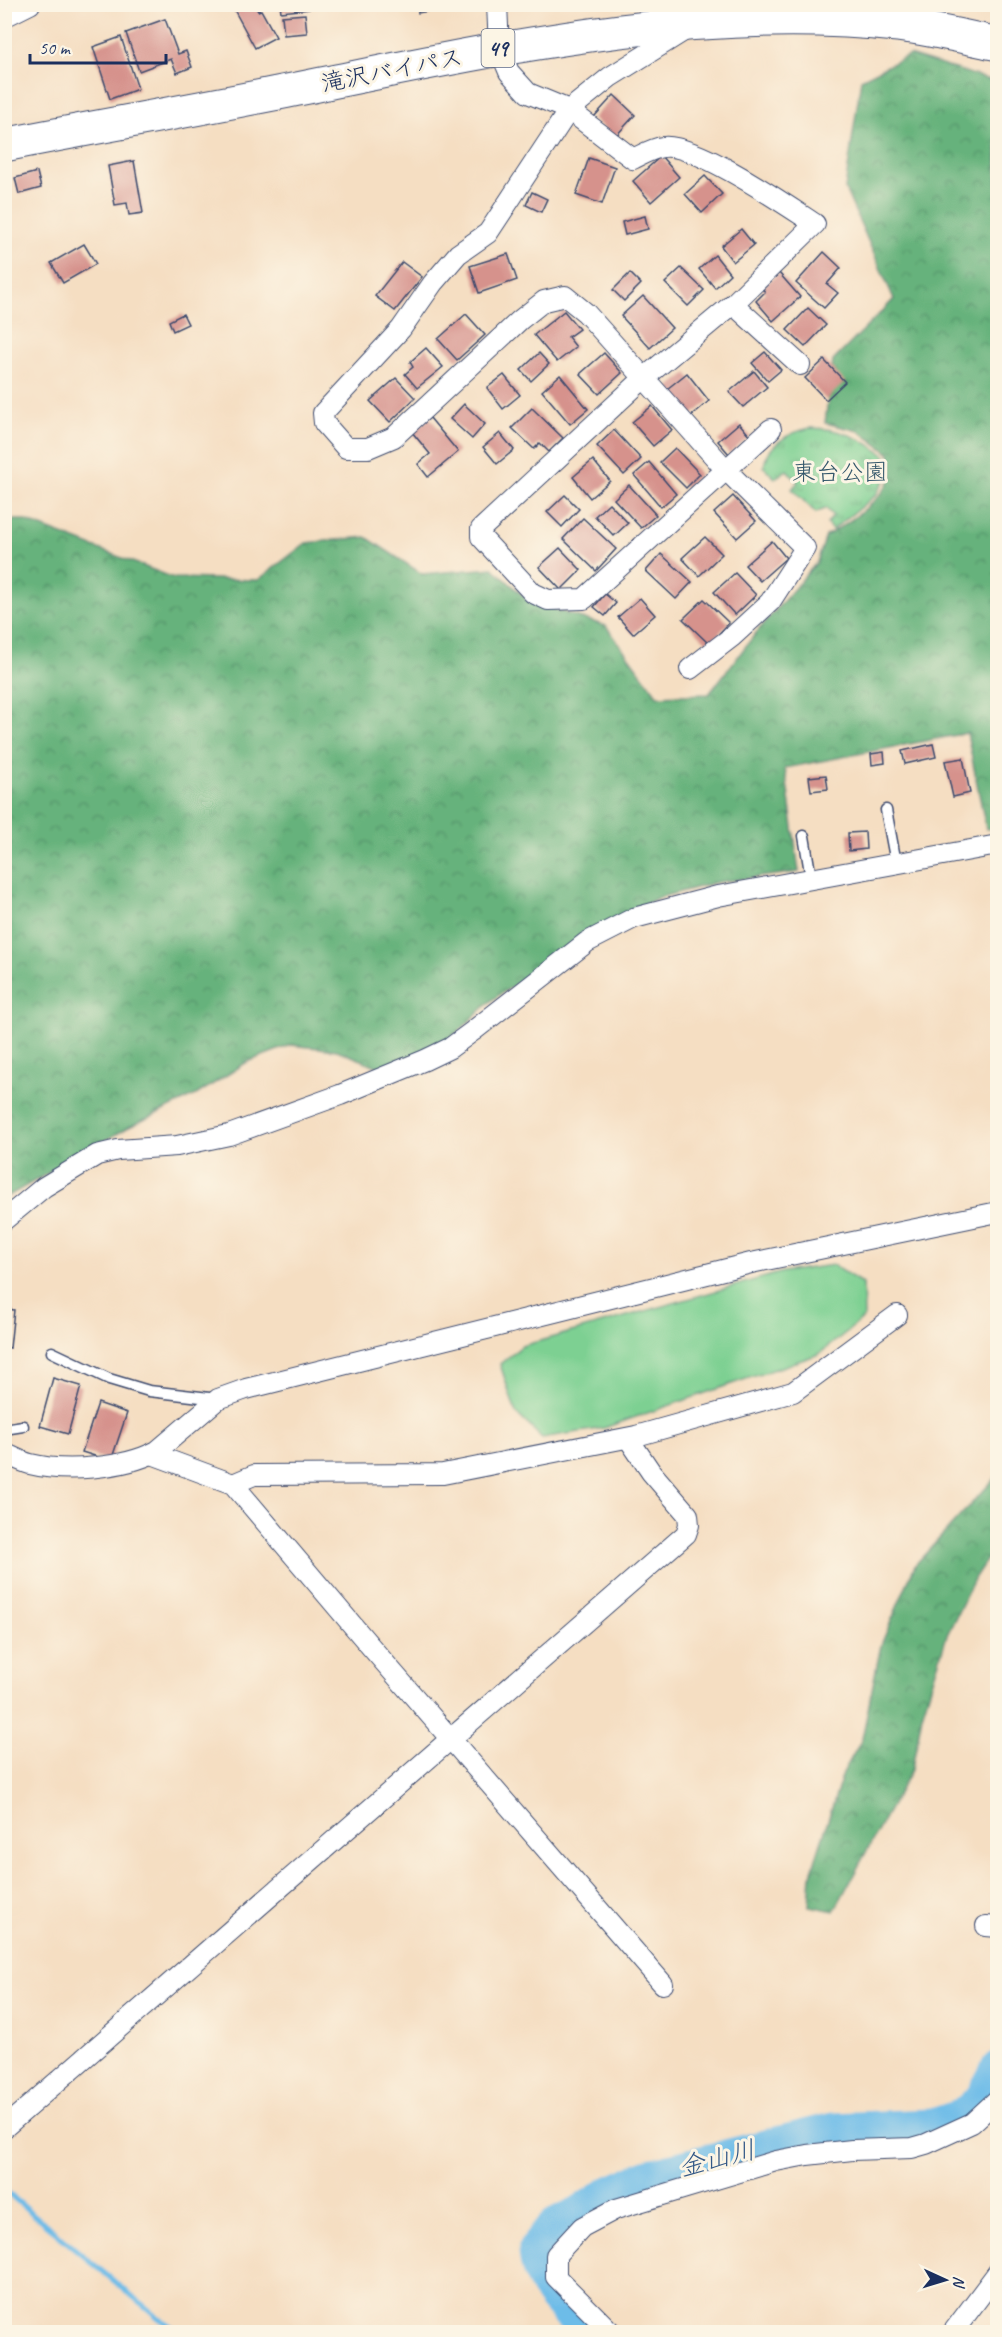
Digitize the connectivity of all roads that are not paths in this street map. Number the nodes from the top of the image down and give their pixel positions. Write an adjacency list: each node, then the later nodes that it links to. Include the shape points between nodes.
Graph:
1 (30, 4): 4 (street)
2 (500, 5): 7 (street)
3 (754, 12): 5 (highway, 滝沢バイパス / 49); 6 (highway, 滝沢バイパス / 49, via 901,26)
4 (4, 17)
5 (700, 22): 7 (highway, 滝沢バイパス / 49, via 586,33); 8 (street, via 610,77)
6 (998, 44)
7 (500, 48): 8 (street, via 509,72 528,93); 9 (highway, 滝沢バイパス / 49, via 170,116)
8 (569, 110): 10 (street, via 633,159 665,146 683,149 739,177 815,224); 12 (street, via 488,233 458,254 401,329 323,413 324,423 346,448 368,448 394,437 520,320 544,302 565,296 586,313)
9 (4, 145)
10 (733, 304): 11 (street); 12 (street)
11 (800, 365)
12 (642, 379): 14 (street); 14 (street, via 481,529 481,537 533,593 548,600 584,599)
13 (771, 429): 14 (street)
14 (727, 471): 15 (street, via 805,548 770,602)
15 (690, 669)
16 (886, 810): 19 (lane)
17 (804, 836): 20 (lane)
18 (998, 845): 19 (street)
19 (896, 863): 20 (street)
20 (811, 878): 22 (street, via 672,906 634,918 587,942 450,1048 425,1060 229,1135 177,1146 97,1155 44,1187)
21 (998, 1212): 25 (street, via 752,1263)
22 (4, 1220)
23 (897, 1315): 28 (street, via 793,1392)
24 (52, 1352): 25 (lane, via 109,1379 149,1391)
25 (218, 1399): 30 (street)
26 (23, 1426): 27 (lane)
27 (4, 1429)
28 (628, 1438): 31 (street, via 443,1474 254,1475); 32 (street, via 688,1515 686,1534)
29 (4, 1453): 30 (street, via 30,1464 82,1468)
30 (152, 1454): 31 (street)
31 (234, 1484): 32 (street)
32 (451, 1740): 33 (street); 35 (street)
33 (663, 1984)
34 (998, 2099): 37 (street, via 972,2123 926,2144 776,2161 616,2209 582,2227 556,2255 556,2277)
35 (4, 2128)
36 (998, 2272): 38 (street)
37 (611, 2332)
38 (953, 2332)

